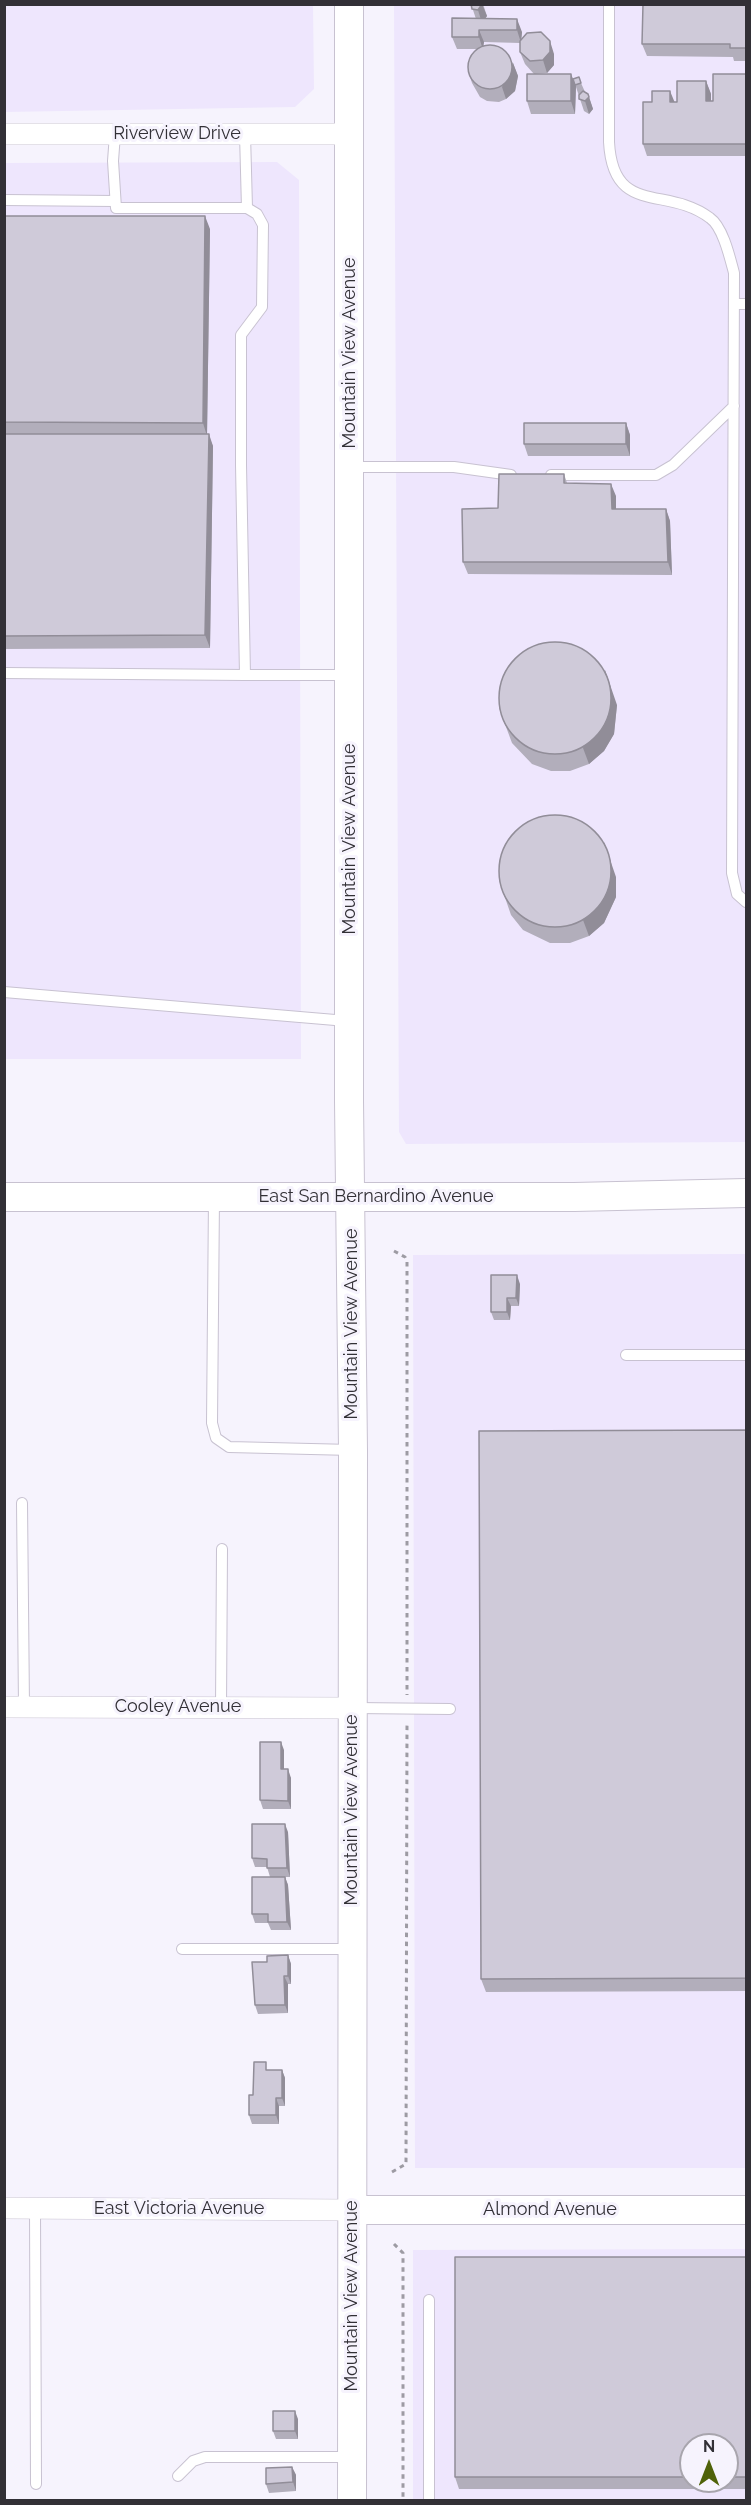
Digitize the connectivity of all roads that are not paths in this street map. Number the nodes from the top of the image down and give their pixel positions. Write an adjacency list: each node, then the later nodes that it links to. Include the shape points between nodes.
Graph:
1 (350, 4): 5 (main road, Mountain View Avenue)
2 (609, 4): 10 (lane, via 609,156 618,181 635,194 675,201 712,218 728,249 734,273)
3 (115, 134): 4 (street, Riverview Drive); 6 (street, Riverview Drive); 8 (lane)
4 (245, 134): 5 (street, Riverview Drive); 9 (lane)
5 (350, 134): 13 (main road, Mountain View Avenue)
6 (4, 135)
7 (4, 200): 8 (lane)
8 (115, 201): 9 (lane, via 116,208)
9 (247, 208): 17 (lane, via 257,214 262,225 262,307 241,335)
10 (734, 304): 11 (lane); 12 (lane)
11 (747, 304)
12 (734, 406): 15 (lane, via 673,465 656,475); 19 (lane, via 732,873 737,894)
13 (351, 467): 14 (lane, via 454,467); 18 (main road, Mountain View Avenue)
14 (528, 475)
15 (540, 475)
16 (4, 673): 17 (lane)
17 (245, 675): 18 (lane)
18 (351, 675): 21 (main road, Mountain View Avenue)
19 (747, 902)
20 (4, 992): 21 (lane)
21 (350, 1022): 23 (main road, Mountain View Avenue)
22 (747, 1193): 23 (main road, East San Bernardino Avenue)
23 (352, 1196): 25 (main road, East San Bernardino Avenue); 28 (main road, Mountain View Avenue)
24 (4, 1197): 25 (main road, East San Bernardino Avenue)
25 (214, 1197): 28 (lane, via 212,1424 216,1438 229,1447)
26 (626, 1355): 27 (lane)
27 (747, 1355)
28 (353, 1450): 33 (main road, Mountain View Avenue)
29 (22, 1503): 31 (lane)
30 (222, 1550): 32 (lane)
31 (14, 1707): 32 (street, Cooley Avenue)
32 (221, 1708): 33 (street, Cooley Avenue)
33 (352, 1708): 34 (lane); 36 (main road, Mountain View Avenue)
34 (450, 1709)
35 (182, 1949): 36 (lane)
36 (352, 1949): 39 (main road, Mountain View Avenue)
37 (4, 2208): 38 (street, East Victoria Avenue)
38 (35, 2208): 39 (street, East Victoria Avenue); 44 (lane)
39 (353, 2210): 40 (main road, Almond Avenue); 42 (main road, Mountain View Avenue)
40 (747, 2210)
41 (429, 2300): 46 (lane)
42 (352, 2457): 43 (lane, via 205,2457 194,2461); 45 (main road, Mountain View Avenue)
43 (178, 2476)
44 (36, 2484)
45 (352, 2500)
46 (429, 2500)

